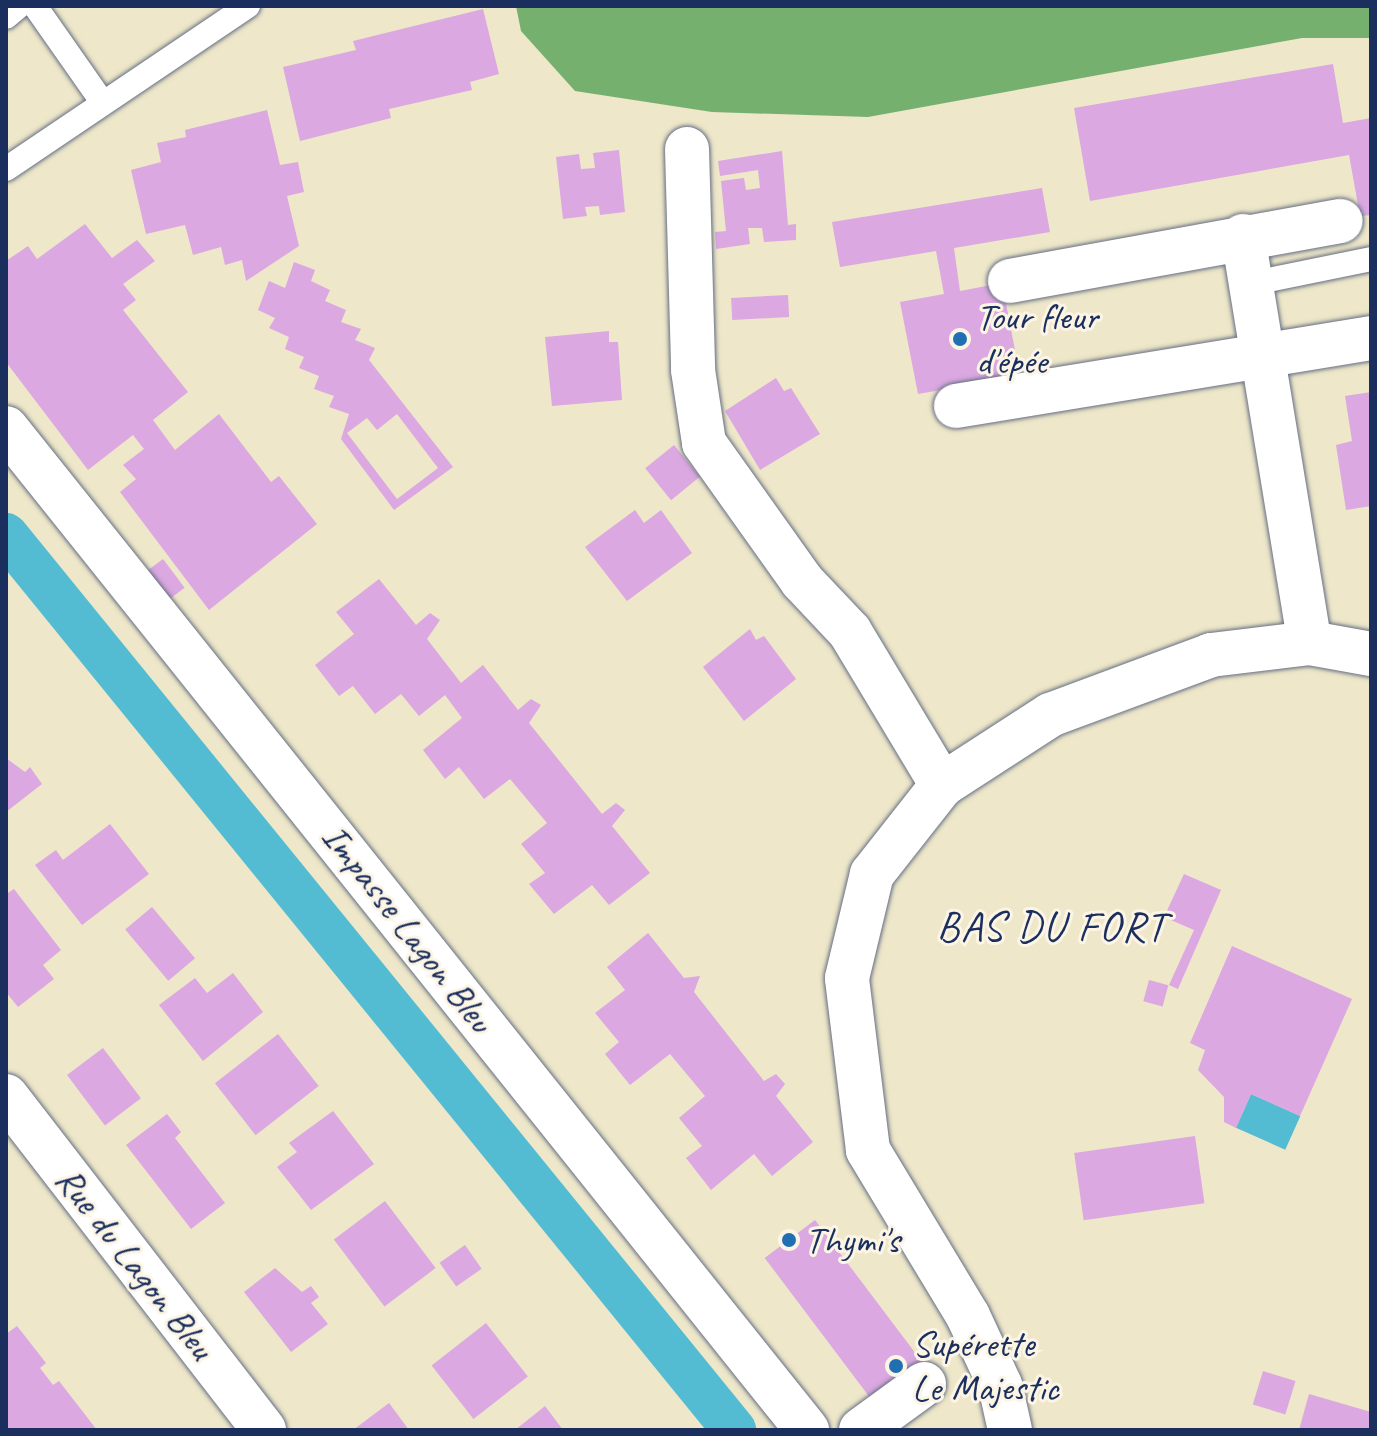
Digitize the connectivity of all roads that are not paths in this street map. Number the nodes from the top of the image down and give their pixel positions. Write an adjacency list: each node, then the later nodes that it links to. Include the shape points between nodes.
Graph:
1 (19, 6): 4 (lane)
2 (35, 6): 5 (lane)
3 (241, 8): 5 (lane)
4 (6, 17)
5 (103, 103): 7 (lane)
6 (687, 149): 19 (street, via 693,370 704,443 802,581 850,632)
7 (6, 169)
8 (1341, 221): 9 (street)
9 (1243, 236): 11 (street); 12 (street)
10 (1371, 259): 12 (lane)
11 (1010, 281)
12 (1253, 283): 14 (street)
13 (1371, 338): 14 (street)
14 (1266, 350): 15 (street); 17 (street)
15 (956, 406)
16 (6, 428): 23 (street, Impasse Lagon Bleu)
17 (1310, 643): 18 (street); 19 (street, via 1211,655 1050,715)
18 (1371, 654)
19 (942, 785): 25 (street, via 872,874 847,978 868,1150 968,1316 1000,1385)
20 (6, 1096): 22 (street, Rue du Lagon Bleu)
21 (924, 1384): 24 (street)
22 (264, 1430)
23 (807, 1430)
24 (861, 1430)
25 (1010, 1430)

